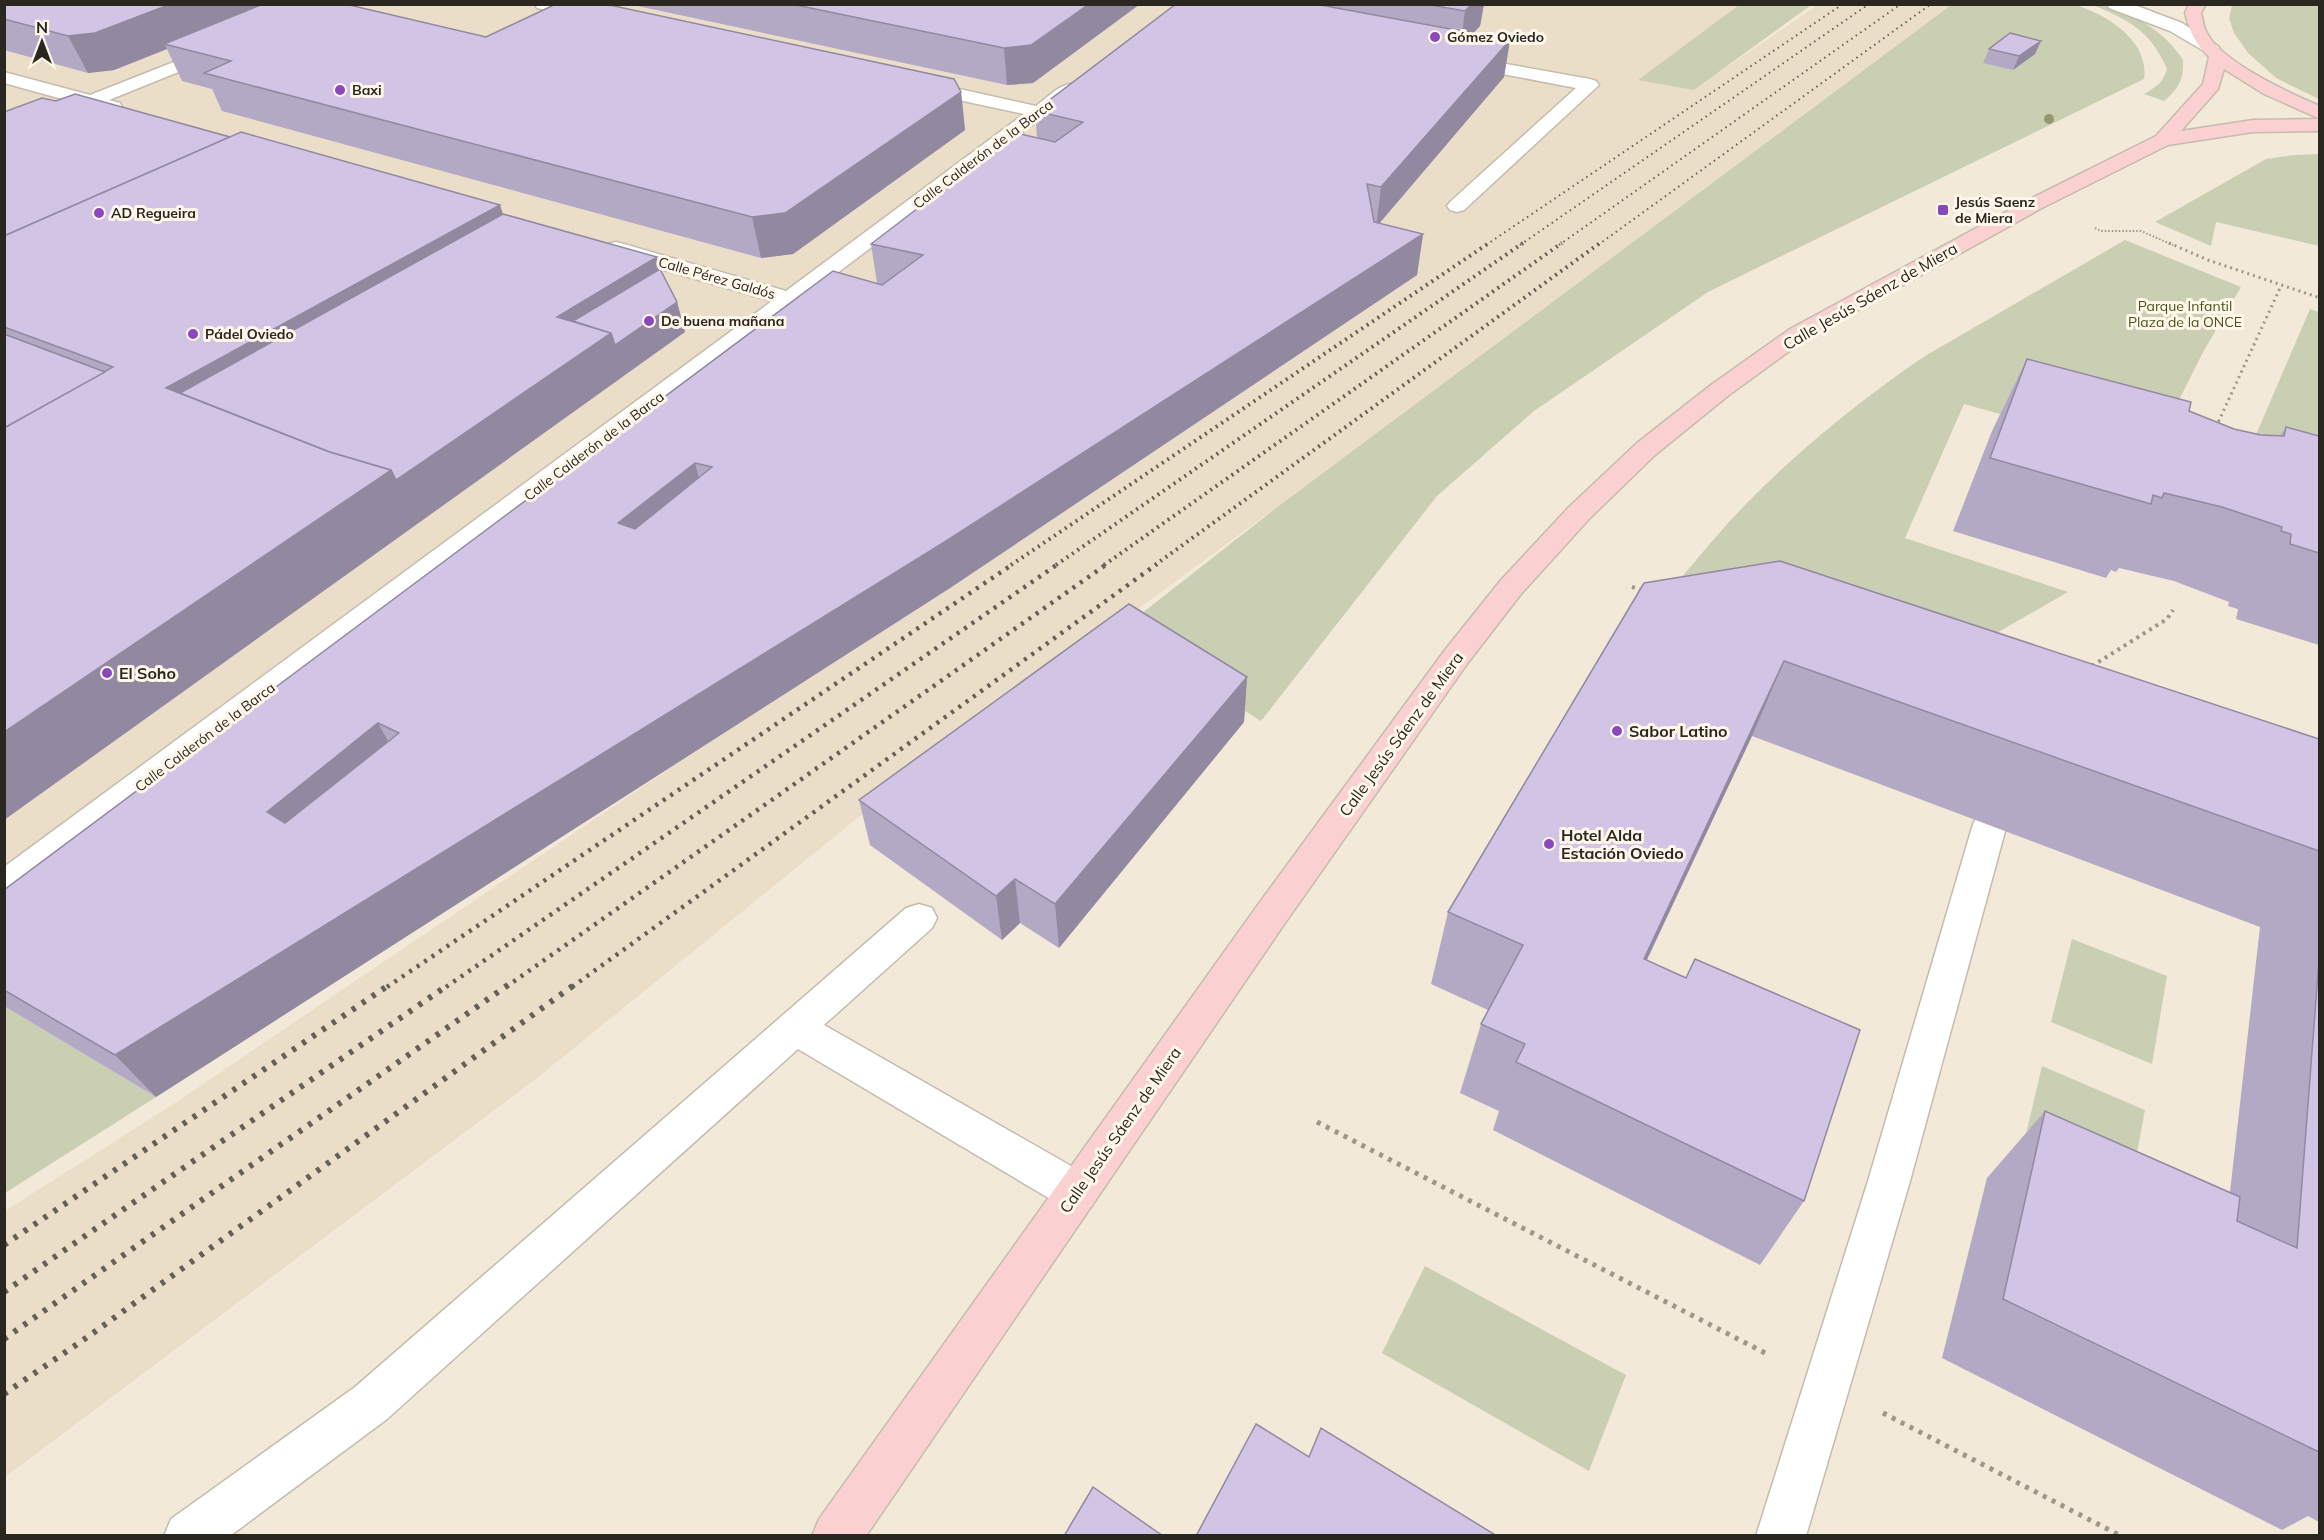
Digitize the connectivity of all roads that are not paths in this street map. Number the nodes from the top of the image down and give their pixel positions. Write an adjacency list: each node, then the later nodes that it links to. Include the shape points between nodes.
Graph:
1 (543, 4): 4 (street)
2 (2115, 4): 6 (street, via 2176,27)
3 (2198, 4): 6 (main road, via 2193,13 2198,32)
4 (613, 20)
5 (230, 44): 11 (street)
6 (2214, 51): 14 (main road, via 2285,99); 17 (main road, Calle Jesús Sáenz de Miera, via 2212,85)
7 (1442, 57): 18 (street, via 1590,85)
8 (1096, 70): 12 (street, Calle Calderón de la Barca)
9 (4, 77): 11 (street)
10 (903, 82): 12 (street)
11 (90, 102): 13 (street); 16 (street)
12 (1040, 112): 20 (street, Calle Calderón de la Barca)
13 (135, 113)
14 (2319, 113)
15 (2319, 125): 17 (main road, Calle Jesús Sáenz de Miera, via 2253,126)
16 (4, 136)
17 (2163, 140): 25 (main road, Calle Jesús Sáenz de Miera, via 2035,204 1798,334 1646,449 1579,513 1511,587 1456,657)
18 (1457, 206)
19 (601, 245): 20 (street, Calle Pérez Galdós)
20 (790, 299): 22 (street, Calle Calderón de la Barca)
21 (1990, 824): 28 (street, via 1902,1138)
22 (4, 886)
23 (919, 918): 24 (street)
24 (795, 1028): 25 (street); 26 (street, via 371,1403)
25 (1077, 1192): 27 (main road, Calle Jesús Sáenz de Miera)
26 (188, 1536)
27 (836, 1536)
28 (1781, 1536)

